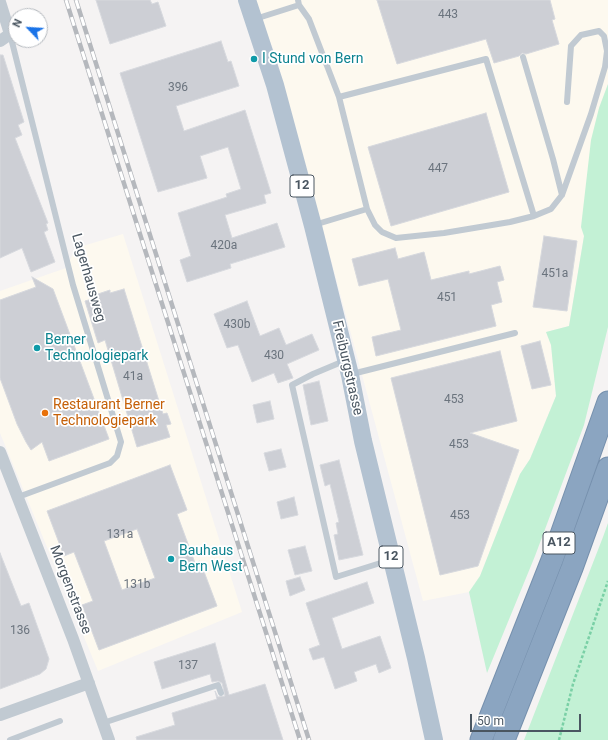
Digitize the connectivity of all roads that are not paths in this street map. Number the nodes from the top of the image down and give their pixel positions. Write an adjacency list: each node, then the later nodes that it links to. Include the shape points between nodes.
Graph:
1 (247, 0): 4 (main road, Freiburgstrasse / 12)
2 (0, 2): 5 (street, Lagerhausweg)
3 (298, 3): 4 (lane); 7 (lane, via 309,19)
4 (254, 19): 12 (main road, Freiburgstrasse / 12, via 279,98)
5 (5, 37): 18 (lane, Lagerhausweg, via 73,285 121,442 117,456 110,463)
6 (523, 57): 9 (lane)
7 (339, 97): 10 (lane); 11 (lane, via 486,59)
8 (567, 102): 9 (lane, via 571,46 581,35 599,31 604,36 607,52 605,67)
9 (562, 196): 11 (lane, via 551,209)
10 (367, 209): 11 (lane, via 375,226 396,238 444,233); 12 (lane)
11 (534, 216)
12 (313, 226): 14 (main road, Freiburgstrasse / 12)
13 (515, 333): 14 (lane)
14 (348, 367): 19 (main road, Freiburgstrasse / 12); 19 (lane, via 313,374 292,385 336,578)
15 (608, 402): 28 (highway, A12, via 566,524)
16 (0, 452): 18 (street, Morgenstrasse)
17 (608, 468): 29 (highway, A12, via 572,568)
18 (18, 497): 20 (street, Morgenstrasse)
19 (392, 560): 27 (main road, Freiburgstrasse / 12)
20 (89, 683): 22 (street); 24 (street, Morgenstrasse)
21 (221, 693): 24 (lane, via 218,685)
22 (0, 715)
23 (60, 721): 25 (lane)
24 (103, 723): 26 (street, Morgenstrasse)
25 (10, 740)
26 (109, 740)
27 (434, 740)
28 (481, 740)
29 (504, 740)

